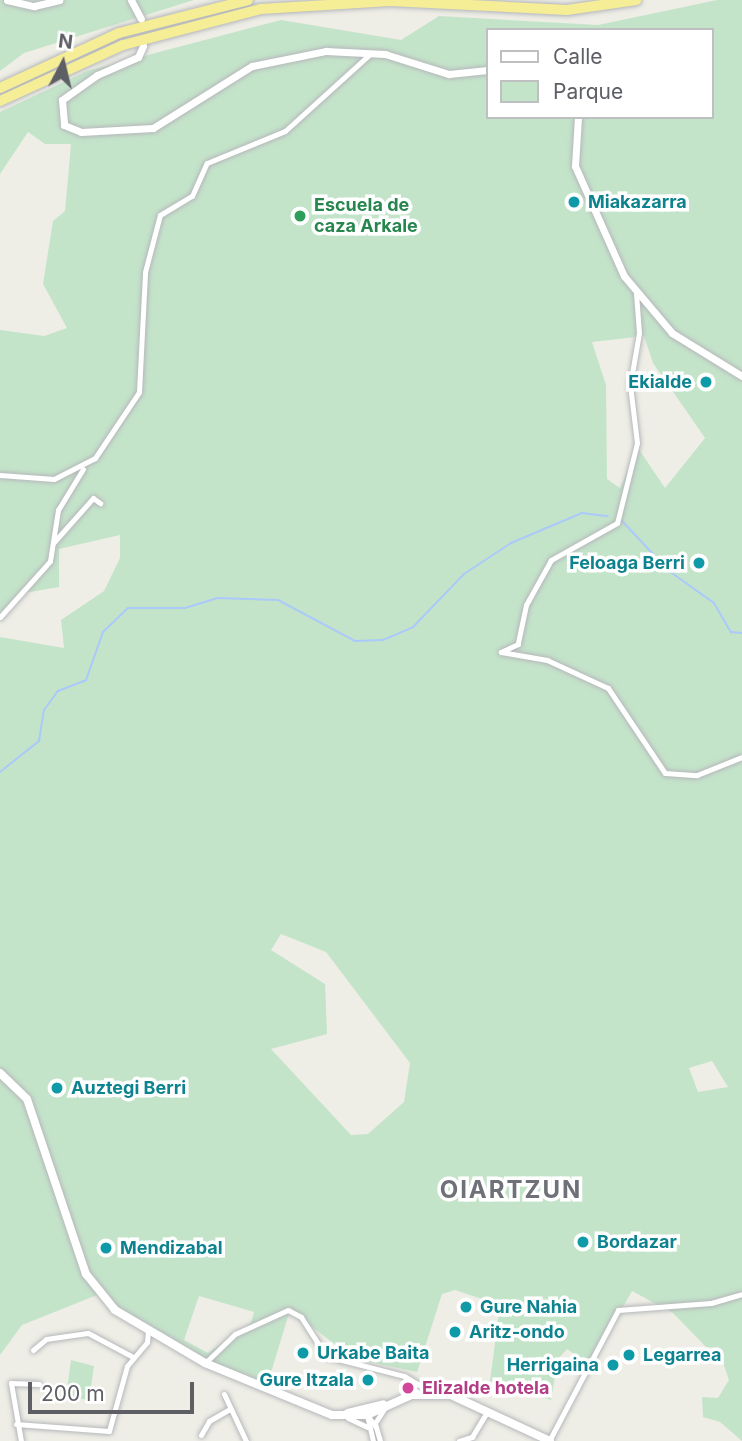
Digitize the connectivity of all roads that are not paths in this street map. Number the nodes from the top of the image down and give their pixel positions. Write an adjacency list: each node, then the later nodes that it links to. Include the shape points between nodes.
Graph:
1 (7, 0): 2 (street, via 34,6)
2 (59, 0)
3 (131, 0): 6 (street)
4 (247, 0): 10 (highway, via 120,33)
5 (636, 0): 11 (highway, via 567,10 390,1 261,9 123,44)
6 (141, 19)
7 (143, 46): 8 (street, via 138,57 97,75 62,100 64,125 81,132 153,128 252,66 326,51)
8 (371, 53): 9 (street, via 449,74); 15 (street, via 285,131 207,163 192,196 160,215 145,272 139,392 114,435)
9 (486, 70)
10 (0, 88)
11 (0, 101)
12 (578, 119): 13 (street, via 575,166)
13 (636, 293): 14 (street, via 672,333); 20 (street, via 639,333 630,385 637,443 613,529 551,560 526,605 518,644 502,649 502,656 541,658 608,688 665,773 697,775)
14 (742, 376)
15 (83, 469): 16 (street, via 43,480); 18 (street, via 61,502)
16 (0, 475)
17 (100, 503): 18 (street, via 93,498)
18 (54, 542): 19 (street, via 50,561)
19 (0, 617)
20 (742, 757)
21 (0, 1073): 23 (main road, via 27,1099 95,1289)
22 (742, 1294): 43 (street, via 660,1309 618,1310)
23 (148, 1331): 25 (street, via 147,1342); 26 (main road)
24 (33, 1350): 25 (street, via 46,1339 88,1333)
25 (131, 1356): 35 (street, via 105,1433)
26 (205, 1363): 28 (street, via 235,1334 288,1310 301,1317 326,1356 404,1376); 34 (main road, via 317,1410)
27 (39, 1384): 35 (street, via 11,1383)
28 (431, 1392): 30 (main road, via 416,1393); 32 (main road)
29 (224, 1394): 31 (street)
30 (383, 1407): 33 (main road); 36 (street)
31 (228, 1410): 38 (street, via 209,1421); 41 (street)
32 (487, 1412): 42 (street, via 472,1437); 43 (main road)
33 (367, 1413): 34 (main road); 36 (street); 37 (street)
34 (347, 1415): 37 (street)
35 (16, 1424): 40 (street)
36 (375, 1426): 39 (street)
37 (368, 1430): 39 (street)
38 (201, 1435)
39 (377, 1440)
40 (21, 1441)
41 (246, 1441)
42 (459, 1441)
43 (550, 1441)

